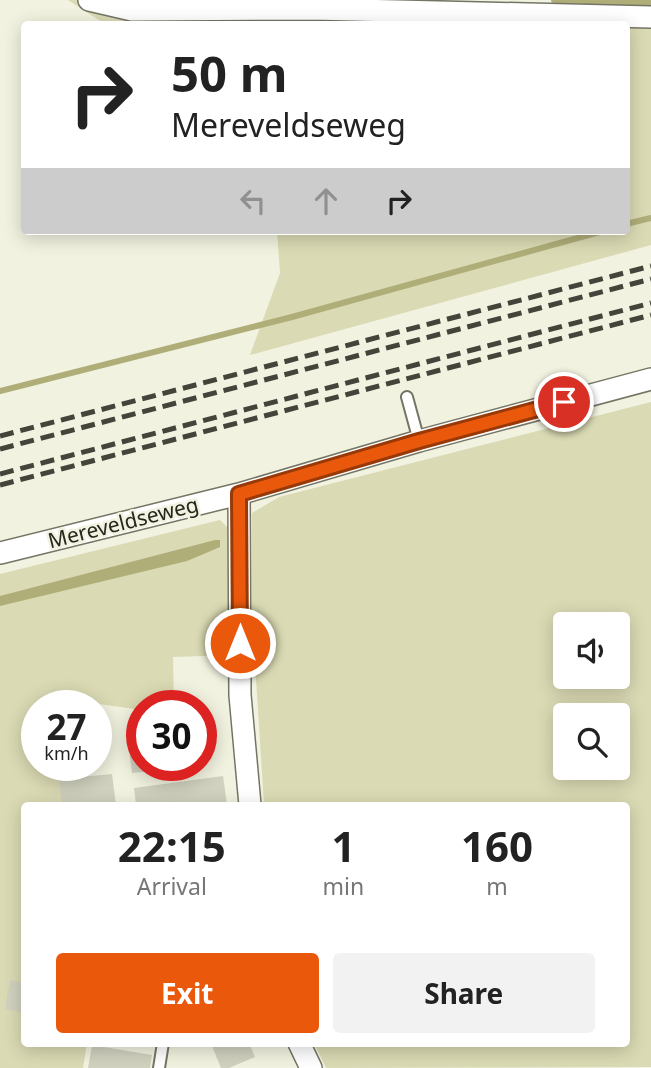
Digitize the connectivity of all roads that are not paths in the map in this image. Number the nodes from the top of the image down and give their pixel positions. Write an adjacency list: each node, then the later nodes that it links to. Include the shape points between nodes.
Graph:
1 (89, 0): 2 (street, via 132,10)
2 (651, 17)
3 (651, 379): 5 (street, Mereveldseweg)
4 (407, 397): 5 (lane)
5 (419, 441): 6 (street, Mereveldseweg)
6 (239, 494): 7 (street, Mereveldseweg); 8 (street, via 240,695)
7 (0, 553)
8 (250, 802)
9 (162, 1047): 11 (lane)
10 (301, 1047): 12 (street)
11 (159, 1068)
12 (311, 1068)

